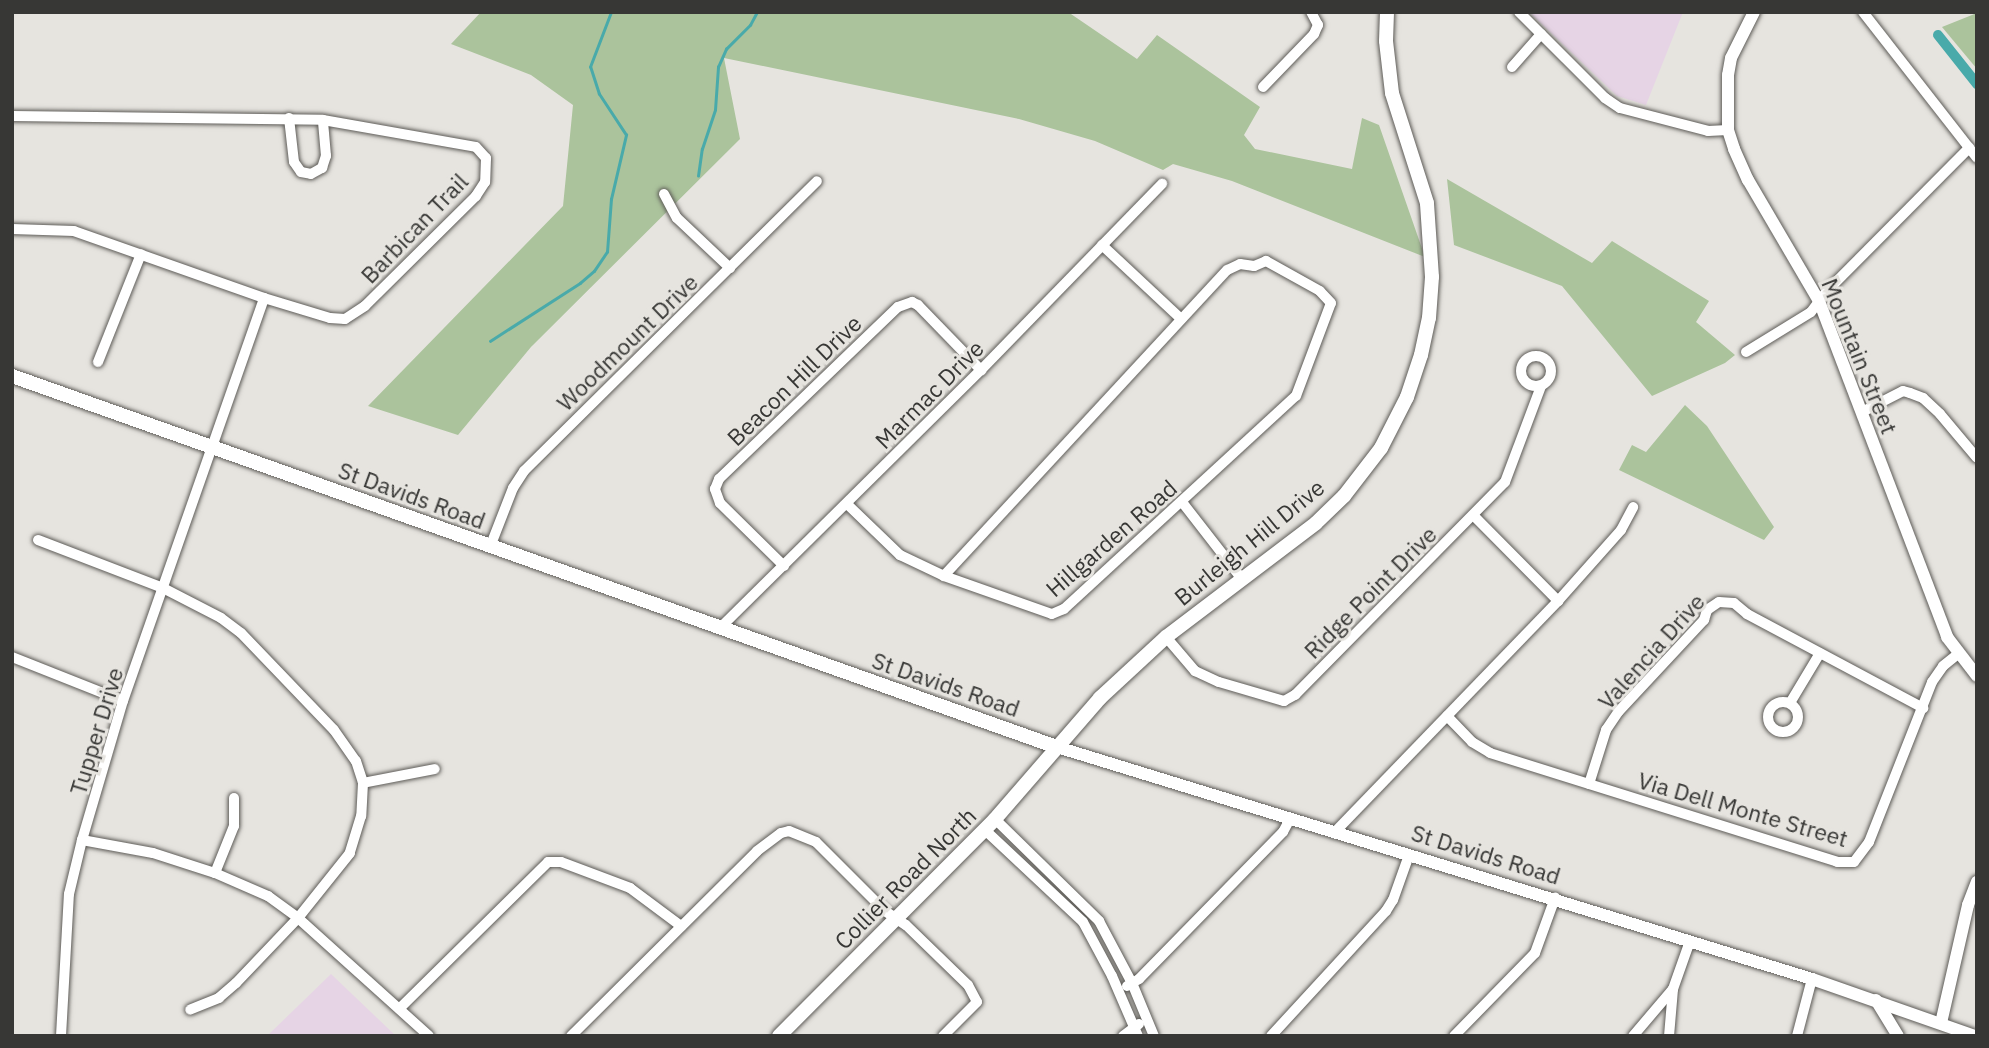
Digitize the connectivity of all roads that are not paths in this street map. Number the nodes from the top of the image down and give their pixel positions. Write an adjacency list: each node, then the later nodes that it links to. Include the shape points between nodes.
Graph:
1 (1311, 12): 8 (street, via 1318,25 1314,34)
2 (1387, 12): 41 (main road, Burleigh Hill Drive, via 1392,93 1427,203 1431,242 1429,318 1421,355 1407,397 1367,468 1317,523)
3 (1519, 12): 6 (street)
4 (1754, 12): 12 (street, Mountain Street, via 1731,58)
5 (1863, 12): 13 (street)
6 (1541, 34): 7 (street); 12 (street, via 1605,99 1620,108 1708,131)
7 (1512, 66)
8 (1263, 87)
9 (12, 116): 10 (street, Barbican Trail)
10 (289, 118): 11 (street, Barbican Trail); 11 (street, via 294,162 301,172 311,174 322,168 326,156)
11 (323, 120): 22 (street, Barbican Trail, via 476,147 486,158 485,182 365,306 345,318 330,318)
12 (1728, 130): 23 (street, Mountain Street, via 1748,180)
13 (1969, 148): 14 (street); 23 (street)
14 (1977, 158)
15 (817, 181): 21 (street, Woodmount Drive)
16 (1162, 184): 19 (street, Marmac Drive)
17 (664, 194): 21 (street, via 677,218)
18 (12, 230): 20 (street, Barbican Trail, via 74,231)
19 (1102, 246): 24 (street); 27 (street, Marmac Drive)
20 (141, 254): 22 (street, Barbican Trail); 26 (street)
21 (730, 268): 38 (street, Woodmount Drive, via 524,471)
22 (264, 298): 31 (street, Tupper Drive)
23 (1819, 301): 25 (street, via 1811,312); 30 (street, Mountain Street)
24 (1181, 319): 33 (street, Hillgarden Road, via 1227,270 1266,261 1320,291 1331,303 1296,396); 40 (street)
25 (1746, 352)
26 (98, 362)
27 (981, 370): 34 (street, Marmac Drive); 39 (street, Beacon Hill Drive, via 918,305 912,302 898,307 719,479 715,489 720,503)
28 (12, 376): 31 (main road, St Davids Road)
29 (1541, 386): 36 (street, Ridge Point Drive, via 1508,478)
30 (1862, 412): 32 (street, via 1903,391 1923,398); 47 (street, Mountain Street, via 1938,614)
31 (214, 447): 38 (main road, St Davids Road); 42 (street, Tupper Drive)
32 (1977, 458)
33 (1182, 502): 40 (street, Hillgarden Road, via 1064,609 1052,614); 41 (street)
34 (847, 504): 39 (street, Marmac Drive); 40 (street, Hillgarden Road, via 900,555)
35 (1633, 507): 43 (street, via 1621,530)
36 (1474, 516): 43 (street); 45 (street, Ridge Point Drive, via 1284,701 1195,671)
37 (38, 540): 42 (street)
38 (490, 547): 44 (main road, St Davids Road)
39 (784, 566): 44 (street, Marmac Drive)
40 (944, 576)
41 (1242, 579): 45 (main road, Burleigh Hill Drive)
42 (163, 588): 50 (street, Tupper Drive); 56 (street, via 241,633 334,730 356,761)
43 (1558, 601): 53 (street)
44 (720, 628): 54 (main road, St Davids Road)
45 (1166, 637): 54 (main road, Burleigh Hill Drive, via 1100,698)
46 (1820, 653): 51 (street); 52 (street, Valencia Drive); 57 (street, Valencia Drive, via 1734,603 1719,602 1619,711 1606,730)
47 (1958, 654): 49 (street, Mountain Street); 52 (street, Via Dell Monte Street, via 1931,682)
48 (12, 657): 50 (street)
49 (1977, 676)
50 (123, 701): 62 (street, Tupper Drive)
51 (1790, 703)
52 (1923, 708): 57 (street, Via Dell Monte Street, via 1869,842 1854,862 1837,862)
53 (1447, 716): 57 (street, Via Dell Monte Street, via 1490,753); 61 (street)
54 (1057, 747): 59 (street, St Davids Road); 60 (main road, Collier Road North)
55 (435, 769): 56 (street)
56 (363, 783): 68 (street, via 359,827 350,853)
57 (1590, 784)
58 (234, 798): 64 (street, via 234,825)
59 (1290, 819): 61 (street, St Davids Road); 73 (street, via 1283,832)
60 (990, 825): 69 (main road, Collier Road North); 73 (street, via 1095,917); 75 (street, via 1079,918)
61 (1334, 832): 63 (street, St Davids Road)
62 (82, 840): 64 (street, via 153,853); 83 (street, Tupper Drive, via 69,894)
63 (1409, 855): 66 (street, St Davids Road); 90 (street, via 1386,911)
64 (215, 873): 68 (street, via 268,897)
65 (1977, 883): 67 (street)
66 (1555, 898): 71 (street, St Davids Road); 91 (street, via 1535,953)
67 (1973, 906): 80 (street)
68 (298, 918): 77 (street); 78 (street, via 219,998)
69 (897, 919): 70 (street, via 816,842 789,831 757,851); 86 (main road, Collier Road North); 87 (street, via 968,985 977,1002)
70 (681, 926): 77 (street, via 631,888 561,862 548,862); 85 (street)
71 (1690, 941): 72 (street, St Davids Road); 74 (street)
72 (1812, 979): 76 (street, St Davids Road); 94 (street)
73 (1132, 983): 75 (street); 79 (street)
74 (1673, 989): 82 (street); 93 (street)
75 (1120, 991): 81 (street)
76 (1876, 1000): 80 (street, St Davids Road); 95 (street)
77 (400, 1008): 84 (street)
78 (191, 1010)
79 (1148, 1020): 81 (street); 89 (street)
80 (1941, 1023): 96 (street, St Davids Road)
81 (1137, 1031): 88 (street)
82 (1635, 1034): 92 (street)
83 (61, 1036)
84 (429, 1036)
85 (571, 1036)
86 (779, 1036)
87 (943, 1036)
88 (1123, 1036)
89 (1154, 1036)
90 (1271, 1036)
91 (1454, 1036)
92 (1649, 1036)
93 (1669, 1036)
94 (1797, 1036)
95 (1898, 1036)
96 (1975, 1036)

